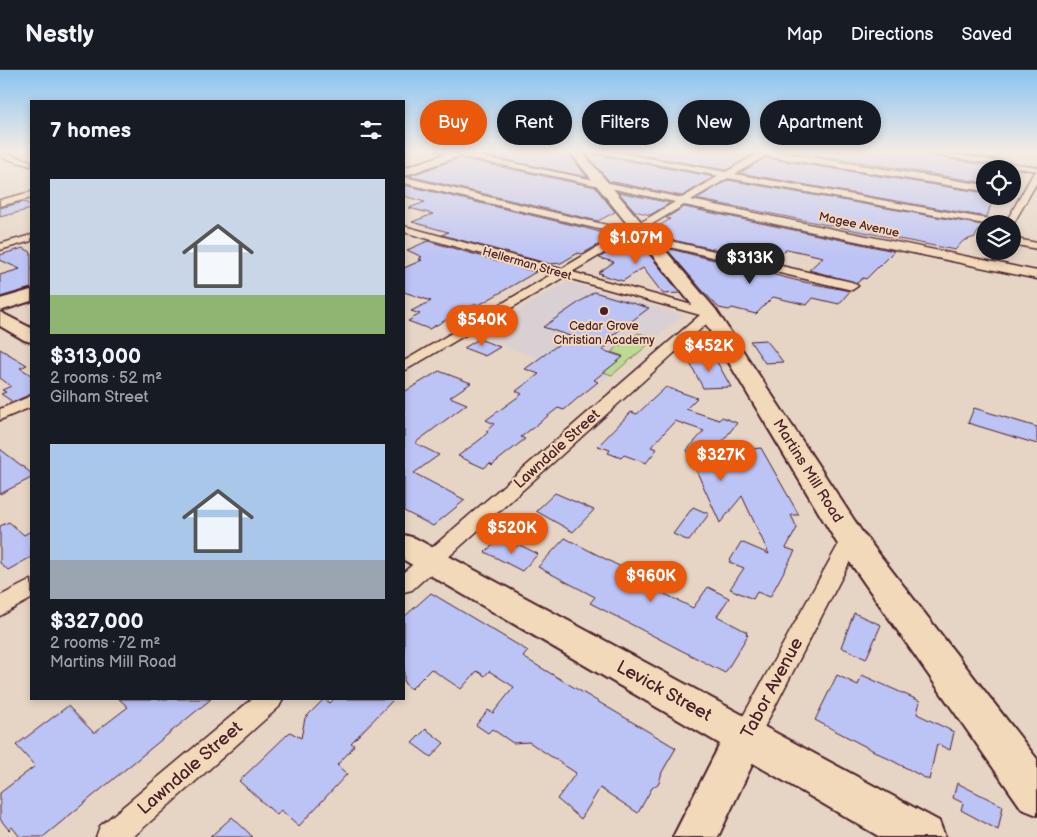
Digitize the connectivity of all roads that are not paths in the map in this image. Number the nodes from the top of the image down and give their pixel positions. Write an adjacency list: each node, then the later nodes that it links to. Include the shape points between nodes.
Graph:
1 (434, 187): 15 (street)
2 (603, 187): 15 (street, Martins Mill Road)
3 (611, 187): 10 (street, Magee Avenue)
4 (711, 187): 10 (street)
5 (789, 187): 13 (street)
6 (1033, 187): 9 (street)
7 (1021, 194): 9 (street)
8 (30, 195): 11 (street)
9 (1025, 195): 12 (street)
10 (686, 202): 15 (street); 23 (street, Magee Avenue)
11 (0, 203)
12 (1015, 215)
13 (976, 220)
14 (405, 229): 16 (street, Hellerman Street)
15 (638, 233): 24 (street); 26 (street); 29 (street, Martins Mill Road)
16 (421, 234): 18 (street); 24 (street, Hellerman Street)
17 (30, 238): 21 (street)
18 (405, 241)
19 (1021, 243): 20 (street)
20 (1037, 246)
21 (0, 247)
22 (995, 260): 23 (street)
23 (993, 265): 25 (street, Magee Avenue)
24 (561, 274): 29 (street, Hellerman Street); 32 (street)
25 (1037, 275)
26 (852, 286)
27 (30, 295): 28 (street)
28 (0, 305)
29 (709, 314): 35 (street, Martins Mill Road); 36 (street, Lawndale Street)
30 (0, 318): 31 (street)
31 (30, 335)
32 (405, 366)
33 (30, 401): 34 (street)
34 (0, 415)
35 (851, 540): 41 (street, Tabor Avenue); 42 (street, Martins Mill Road)
36 (417, 554): 37 (street, Lawndale Street); 41 (street, Levick Street)
37 (405, 582)
38 (30, 589): 39 (street)
39 (0, 606)
40 (269, 700): 43 (street, Lawndale Street)
41 (746, 736): 44 (street, Tabor Avenue); 45 (street, Levick Street)
42 (1037, 794)
43 (111, 837)
44 (695, 837)
45 (923, 837)

